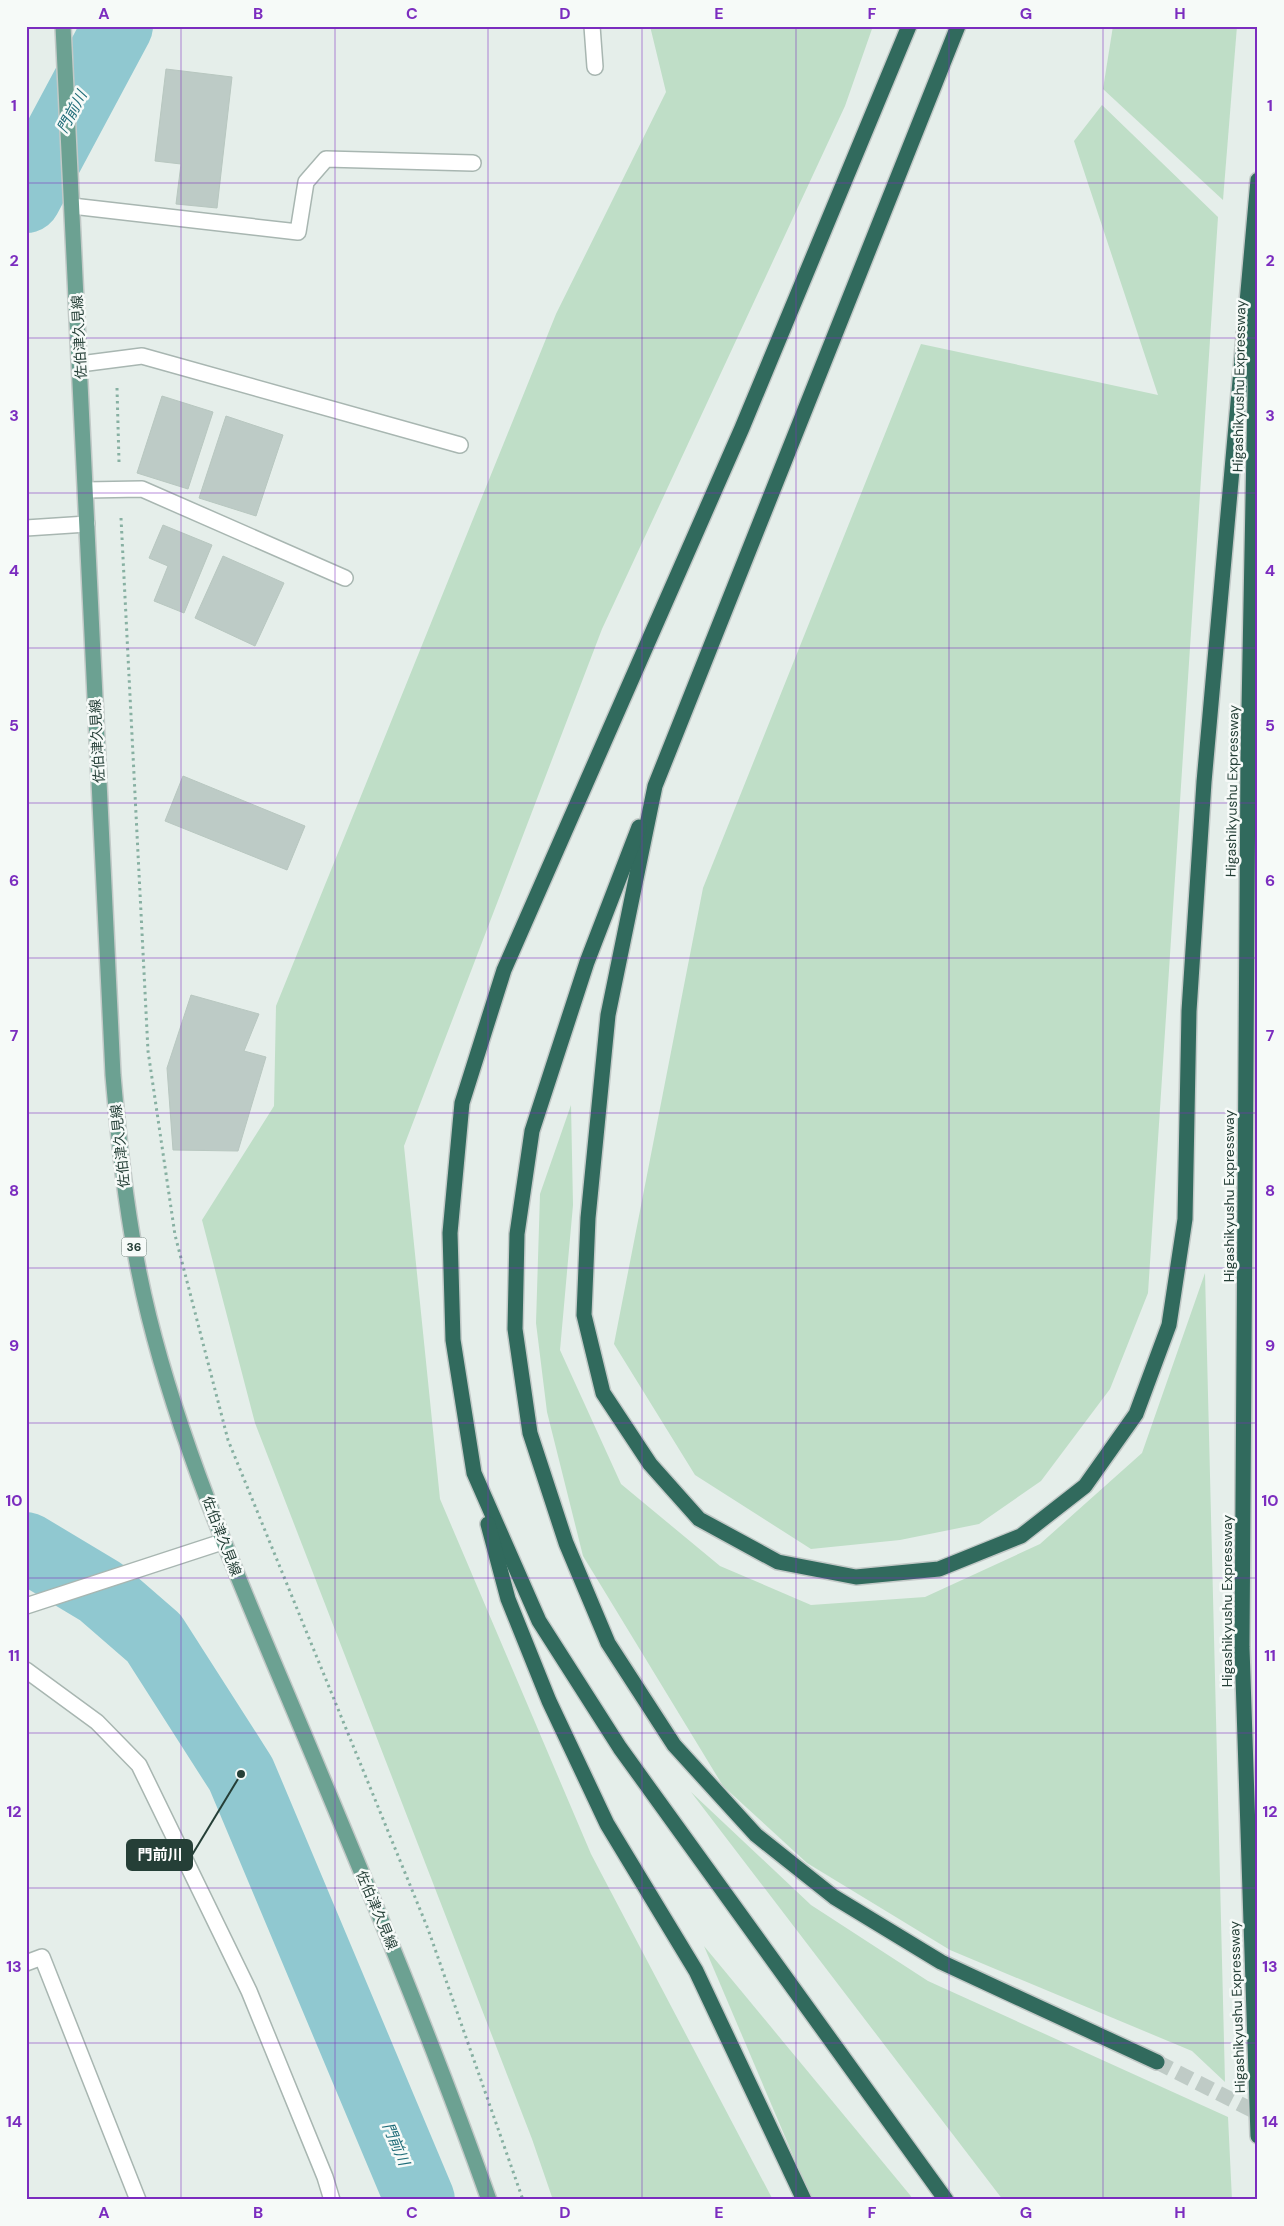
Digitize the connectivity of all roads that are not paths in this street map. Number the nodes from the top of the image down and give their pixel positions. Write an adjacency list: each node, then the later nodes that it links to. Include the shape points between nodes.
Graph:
1 (63, 26): 8 (main road, 佐伯津久見線 / 36)
2 (592, 26): 5 (street)
3 (909, 26): 17 (highway, via 738,437 504,970 462,1103 450,1233 453,1340)
4 (958, 26): 16 (highway)
5 (595, 67)
6 (473, 164): 8 (street, via 326,159 306,182 298,232)
7 (1258, 180): 16 (highway, via 1204,792 1189,1011 1185,1219 1169,1324 1136,1414 1085,1486 1021,1536 939,1569 856,1578 778,1562 699,1519 650,1464 603,1393 584,1315 588,1218 608,1015)
8 (72, 206): 10 (main road, 佐伯津久見線 / 36)
9 (1258, 256): 23 (highway, Higashikyushu Expressway, via 1248,762 1242,1647)
10 (80, 364): 11 (street, via 142,356); 12 (main road, 佐伯津久見線 / 36)
11 (460, 445)
12 (86, 490): 13 (main road, 佐伯津久見線 / 36); 15 (street, via 142,489)
13 (86, 524): 14 (street); 18 (main road, 佐伯津久見線 / 36, via 120,1160 148,1316)
14 (26, 528)
15 (346, 578)
16 (655, 786): 22 (highway, via 587,962 532,1130 517,1234 515,1329 530,1433 566,1543 608,1643 674,1745 756,1835 834,1897 941,1962)
17 (474, 1473): 27 (highway, via 508,1599 549,1701 607,1824 696,1971); 28 (highway, via 538,1621 620,1748)
18 (221, 1542): 19 (street); 26 (main road, 佐伯津久見線 / 36, via 402,1967)
19 (26, 1606)
20 (26, 1670): 25 (street, via 98,1722 139,1765 249,1991)
21 (26, 1963): 24 (street, via 42,1957)
22 (1157, 2062)
23 (1258, 2136)
24 (138, 2200)
25 (332, 2200)
26 (489, 2200)
27 (804, 2200)
28 (946, 2200)

